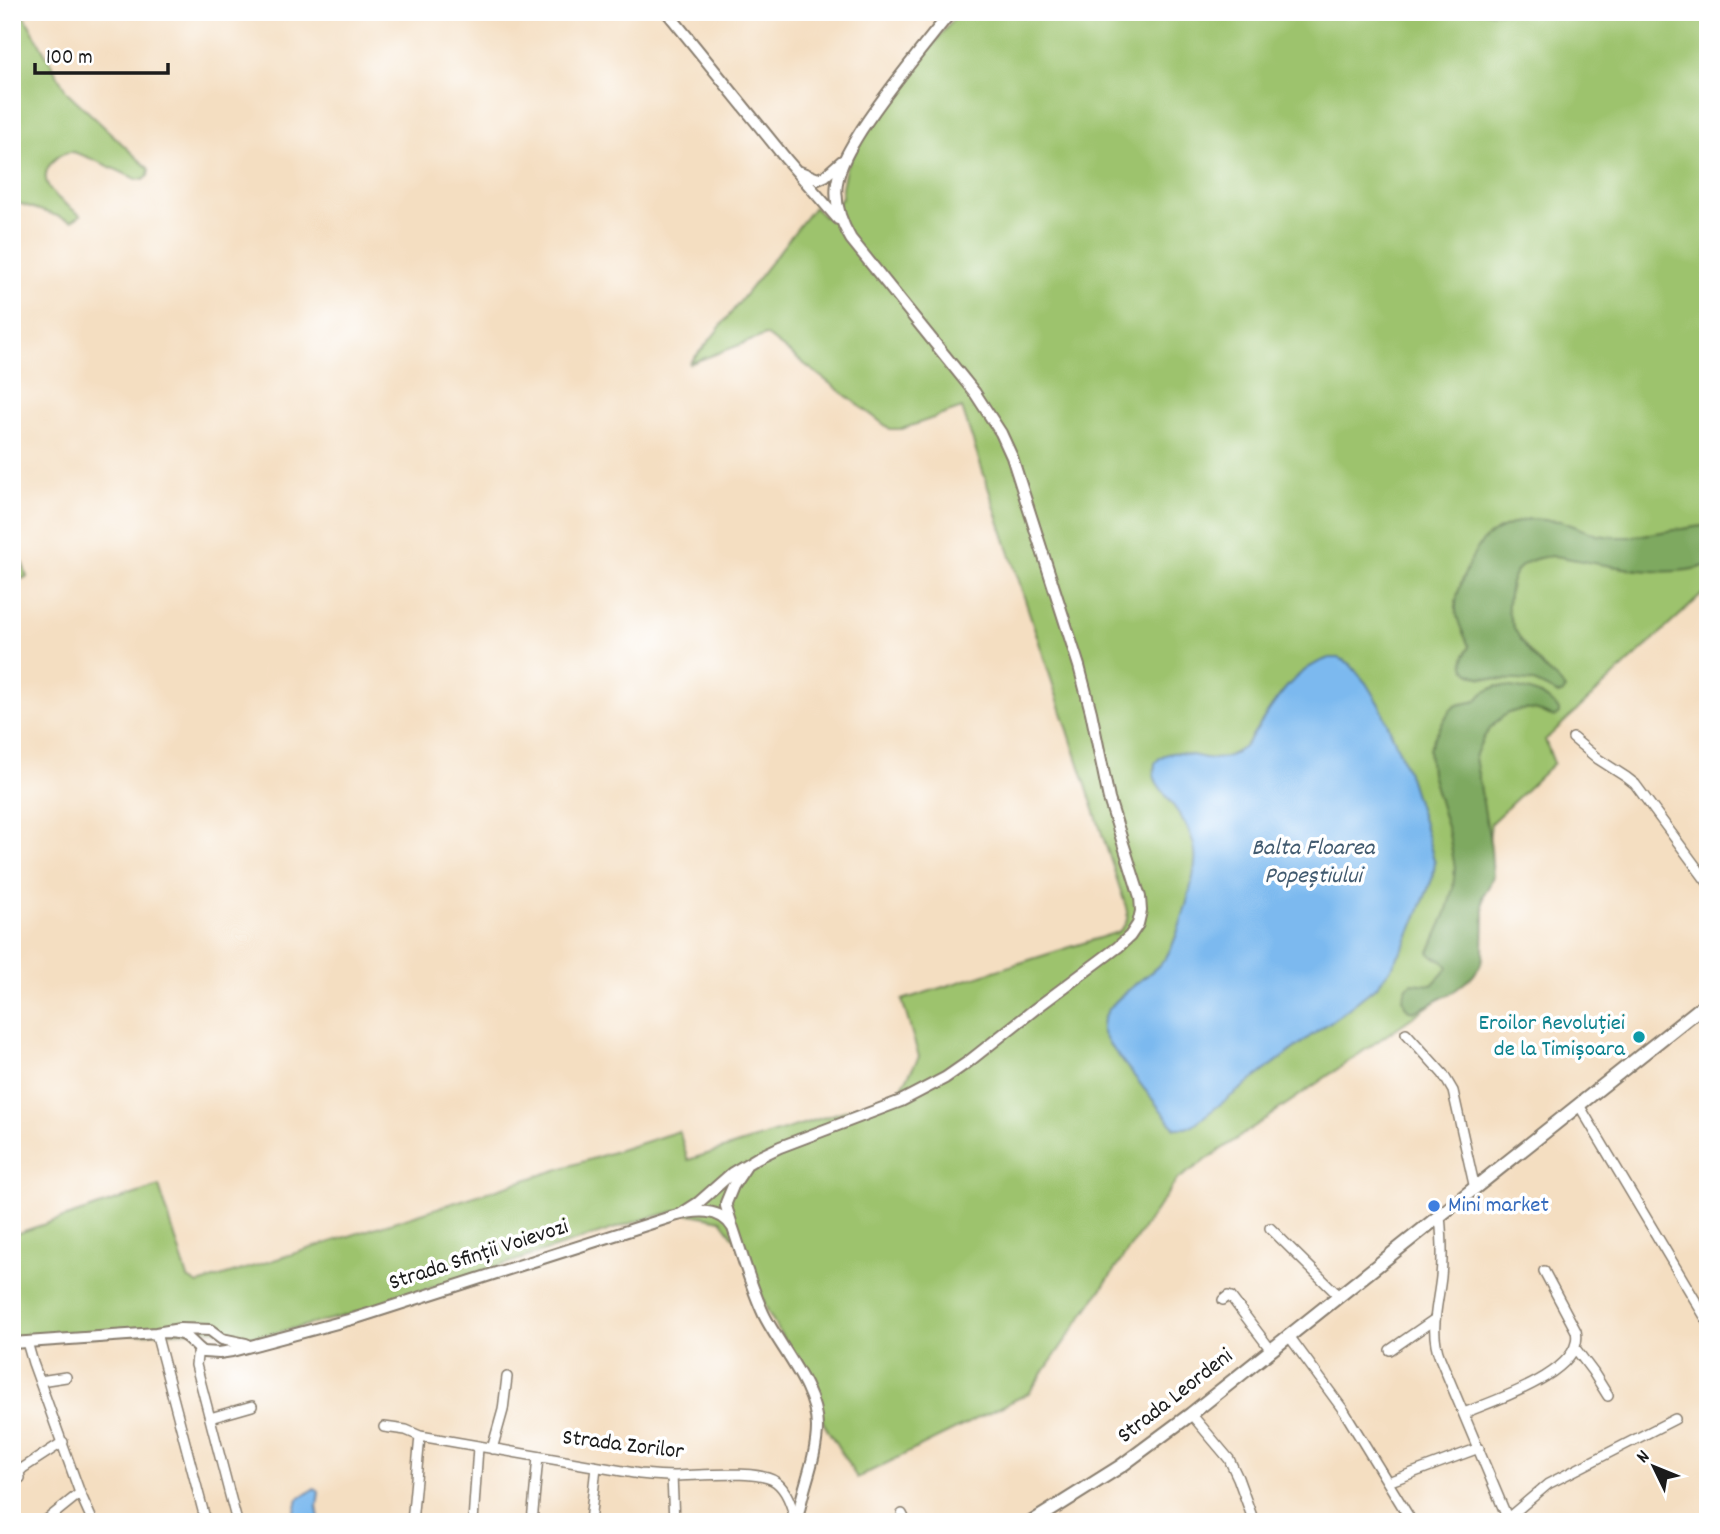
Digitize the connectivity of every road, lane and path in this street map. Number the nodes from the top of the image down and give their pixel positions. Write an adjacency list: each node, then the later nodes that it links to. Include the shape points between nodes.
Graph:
1 (667, 12): 4 (street)
2 (951, 12): 3 (street, via 885,96)
3 (846, 156): 5 (street); 6 (street)
4 (792, 166): 5 (street, via 806,176); 7 (street)
5 (821, 178): 6 (street, via 832,179); 7 (street, via 814,185)
6 (836, 188): 7 (street, via 828,199); 8 (street)
7 (817, 195): 8 (street)
8 (843, 224): 14 (street, via 865,258 975,393 1006,443 1079,666 1109,799 1141,911 1135,930 1125,941 945,1078 901,1101)
9 (1573, 738): 10 (street, via 1634,784)
10 (1708, 883)
11 (1708, 1002): 13 (main road, Strada Leordeni)
12 (1406, 1033): 15 (street, via 1453,1091)
13 (1579, 1105): 15 (main road, Strada Leordeni); 27 (street)
14 (750, 1162): 16 (street); 17 (street)
15 (1475, 1189): 20 (main road, Strada Leordeni)
16 (707, 1195): 17 (street, via 719,1191); 18 (street, via 705,1207); 19 (street)
17 (726, 1205): 18 (street, via 721,1212); 21 (street)
18 (712, 1213): 19 (street, Strada Sfinții Voievozi); 21 (street)
19 (681, 1214): 34 (street, Strada Sfinții Voievozi, via 356,1318)
20 (1440, 1216): 24 (main road, Strada Leordeni); 26 (street, via 1442,1264)
21 (733, 1228): 61 (street, via 760,1306 815,1412 816,1441)
22 (1270, 1228): 24 (street)
23 (1544, 1271): 35 (street, via 1576,1331)
24 (1339, 1296): 30 (main road, Strada Leordeni)
25 (1223, 1300): 37 (street, via 1231,1297)
26 (1435, 1319): 38 (street); 44 (street, via 1437,1350)
27 (1708, 1322)
28 (203, 1330): 29 (street); 31 (street); 36 (street, via 198,1334)
29 (159, 1332): 32 (street); 36 (street, via 181,1334); 64 (street)
30 (1289, 1336): 37 (main road, Strada Leordeni); 58 (street)
31 (217, 1337): 34 (street, Strada Sfinții Voievozi); 36 (street, via 217,1347)
32 (27, 1342): 33 (street); 41 (street)
33 (12, 1343)
34 (262, 1343): 36 (street, Strada Sfinții Voievozi, via 224,1352)
35 (1575, 1348): 42 (street); 44 (street, via 1547,1376)
36 (201, 1349): 46 (street, via 196,1365)
37 (1271, 1350): 45 (main road, Strada Leordeni)
38 (1390, 1350)
39 (66, 1377): 41 (street)
40 (507, 1377): 53 (street)
41 (40, 1381): 50 (street)
42 (1608, 1396)
43 (252, 1406): 46 (street)
44 (1464, 1413): 52 (street)
45 (1191, 1414): 71 (main road, Strada Leordeni, via 1121,1466); 72 (street, via 1233,1467)
46 (210, 1418): 65 (street)
47 (1675, 1419): 60 (street, via 1555,1480)
48 (384, 1426): 49 (street, Strada Zorilor)
49 (420, 1436): 51 (street, Strada Zorilor); 66 (street)
50 (63, 1442): 57 (street, via 23,1468); 59 (street)
51 (478, 1447): 53 (street, Strada Zorilor); 67 (street)
52 (1479, 1448): 58 (street); 60 (street)
53 (492, 1449): 54 (street, Strada Zorilor)
54 (538, 1457): 55 (street, Strada Zorilor); 68 (street)
55 (596, 1466): 56 (street, Strada Zorilor); 69 (street)
56 (672, 1476): 61 (street, Strada Zorilor, via 772,1479 785,1491); 70 (street)
57 (20, 1478)
58 (1388, 1482): 73 (street)
59 (80, 1493): 62 (street); 63 (street)
60 (1509, 1520)
61 (797, 1521)
62 (44, 1522)
63 (93, 1522)
64 (206, 1522)
65 (237, 1522)
66 (412, 1522)
67 (472, 1522)
68 (532, 1522)
69 (590, 1522)
70 (674, 1522)
71 (1032, 1522)
72 (1254, 1522)
73 (1412, 1522)

